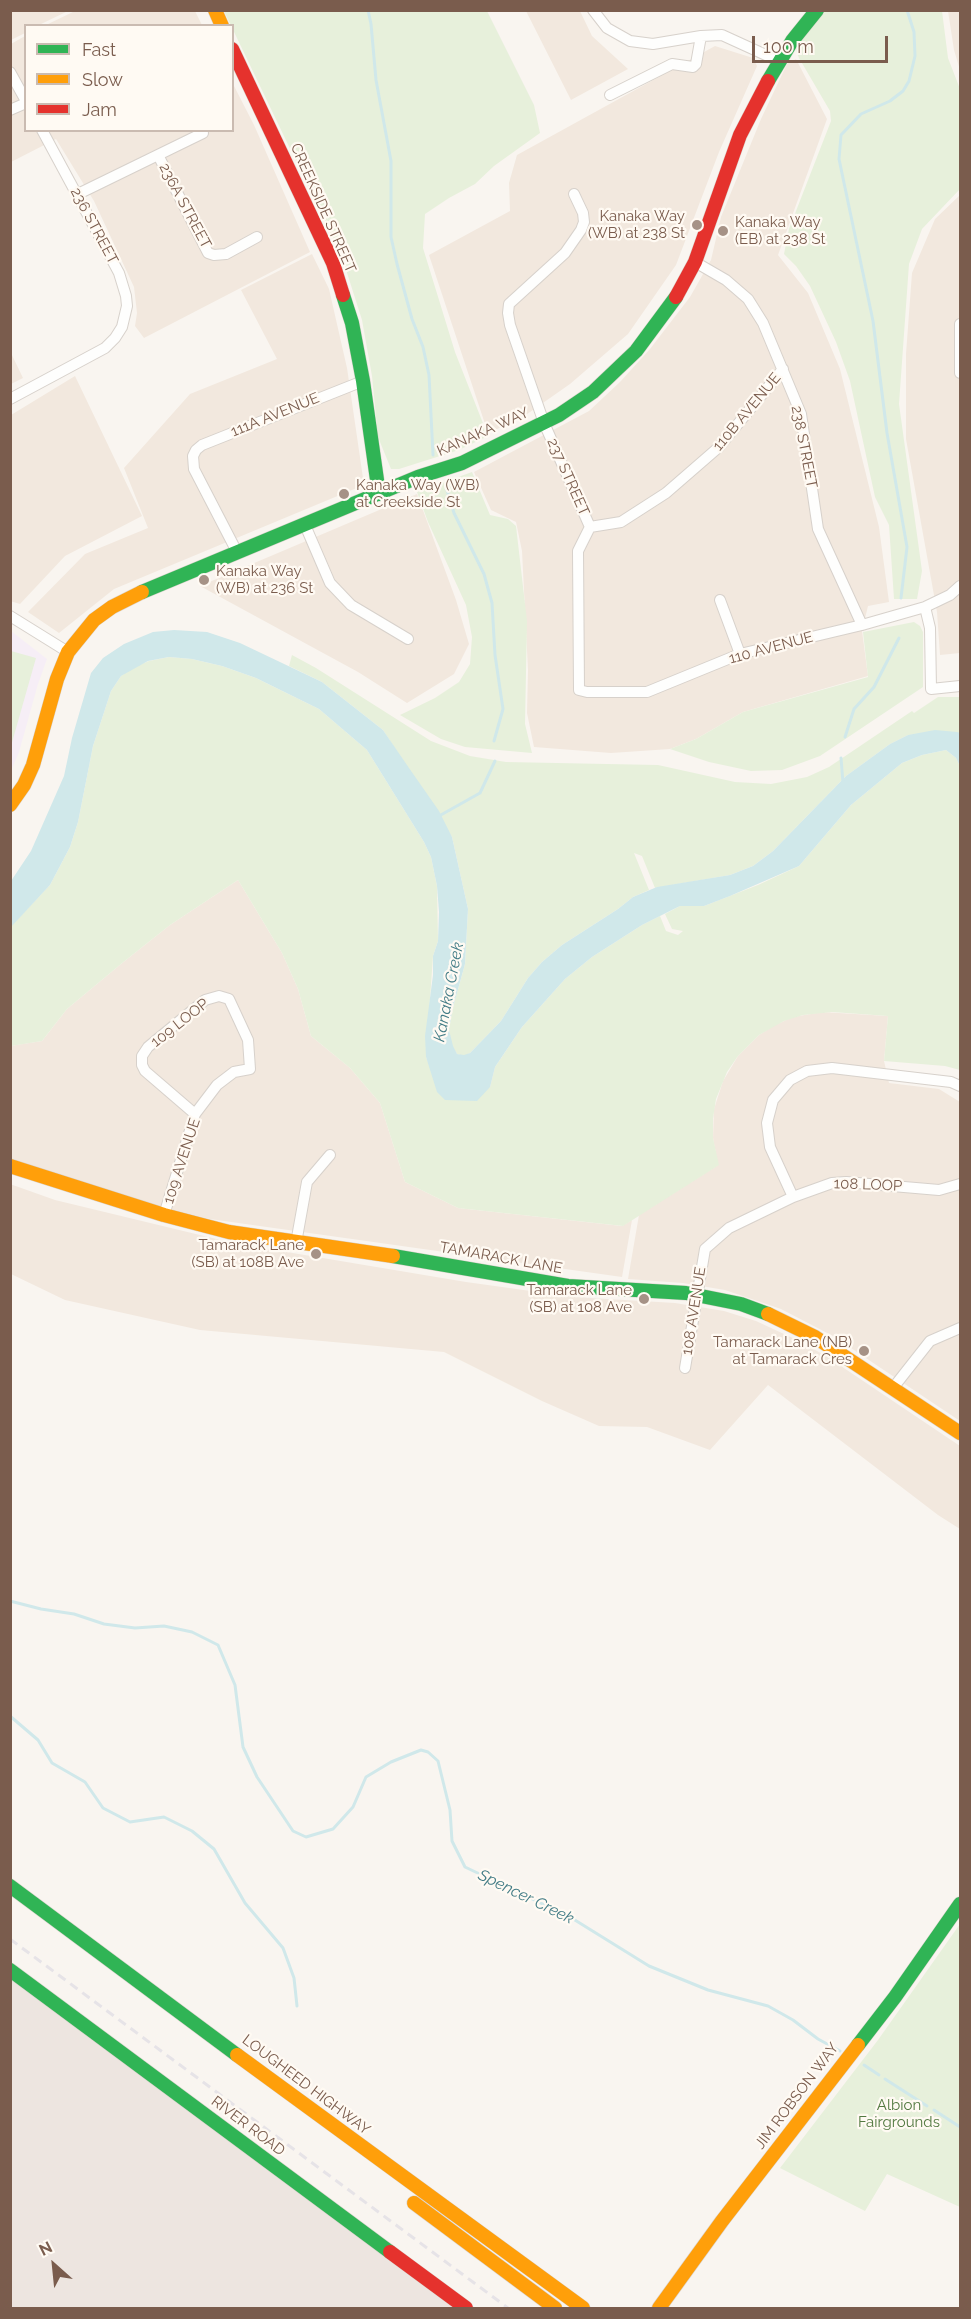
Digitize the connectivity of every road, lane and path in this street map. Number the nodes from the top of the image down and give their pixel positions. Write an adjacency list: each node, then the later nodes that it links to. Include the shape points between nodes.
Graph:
1 (215, 10): 4 (main road)
2 (593, 10): 5 (street, via 607,28 630,41 653,44)
3 (817, 10): 7 (main road, KANAKA WAY)
4 (221, 24)
5 (701, 36): 7 (street, via 728,37); 9 (street, via 693,67 672,64)
6 (234, 53): 23 (main road, CREEKSIDE STREET, via 333,263 352,323)
7 (779, 61): 19 (main road, KANAKA WAY, via 740,135)
8 (10, 72): 10 (street)
9 (610, 95)
10 (24, 98)
11 (24, 103): 12 (street)
12 (10, 110)
13 (43, 132): 16 (street, 236 STREET)
14 (203, 133): 15 (street)
15 (158, 155): 16 (street); 18 (street, 236A STREET, via 208,253 226,254)
16 (78, 194): 24 (street, 236 STREET, via 123,284 128,306 122,327 98,353)
17 (574, 194): 25 (street, 237 STREET, via 583,213 581,230 565,253 509,304 510,325)
18 (257, 237)
19 (695, 261): 21 (street, 238 STREET, via 748,299); 25 (main road, KANAKA WAY, via 672,304 636,351 593,392)
20 (960, 324): 22 (street)
21 (783, 369): 28 (street, 110B AVENUE, via 719,447 666,493 621,522); 34 (street, 238 STREET, via 801,414 818,529)
22 (960, 373)
23 (363, 381): 26 (main road, CREEKSIDE STREET); 29 (street, 111A AVENUE, via 196,450 194,470)
24 (10, 399)
25 (544, 423): 26 (main road, KANAKA WAY, via 462,463); 28 (street, 237 STREET)
26 (379, 494): 27 (main road, KANAKA WAY)
27 (305, 525): 29 (main road, KANAKA WAY); 35 (street, via 330,583 351,605)
28 (590, 527): 39 (street, 237 STREET, via 578,551)
29 (237, 552): 36 (main road, KANAKA WAY, via 112,607 87,628)
30 (960, 586): 32 (street, 110 AVENUE)
31 (720, 600): 37 (street)
32 (925, 607): 34 (street, 110 AVENUE); 38 (street, via 930,628 931,689)
33 (10, 616): 36 (street)
34 (862, 625): 37 (street, 110 AVENUE)
35 (408, 639)
36 (68, 652): 40 (main road, KANAKA WAY, via 33,765)
37 (740, 654): 39 (street, 110 AVENUE, via 647,692)
38 (960, 686)
39 (579, 690)
40 (10, 805)
41 (252, 1071): 43 (street, 109 AVENUE, via 234,1072 217,1085); 43 (street, 109 LOOP, via 248,1040 229,999 219,996 205,1000 142,1056 145,1071)
42 (960, 1086): 47 (street, via 832,1068 807,1071 790,1080 773,1100 767,1124 770,1148)
43 (195, 1114): 48 (street, 109 AVENUE)
44 (330, 1155): 49 (street, via 307,1182)
45 (10, 1166): 48 (main road, TAMARACK LANE)
46 (960, 1184): 47 (street, 108 LOOP, via 939,1190 832,1183)
47 (793, 1197): 50 (street, 108 AVENUE, via 716,1237 705,1249)
48 (165, 1215): 49 (main road, TAMARACK LANE, via 229,1232)
49 (296, 1243): 50 (main road, TAMARACK LANE, via 575,1287)
50 (696, 1294): 52 (street, 108 AVENUE); 53 (main road, TAMARACK LANE, via 741,1304 793,1325)
51 (960, 1328): 53 (street, via 930,1341)
52 (685, 1368)
53 (893, 1388): 54 (main road, TAMARACK LANE)
54 (960, 1433)
55 (10, 1886): 63 (main road, LOUGHEED HIGHWAY)
56 (10, 1902): 59 (main road, LOUGHEED HIGHWAY)
57 (960, 1904): 64 (main road, JIM ROBSON WAY, via 901,1989)
58 (10, 1970): 61 (main road, RIVER ROAD)
59 (369, 2169)
60 (407, 2198): 62 (main road)
61 (466, 2308)
62 (555, 2308)
63 (583, 2308)
64 (659, 2308)

